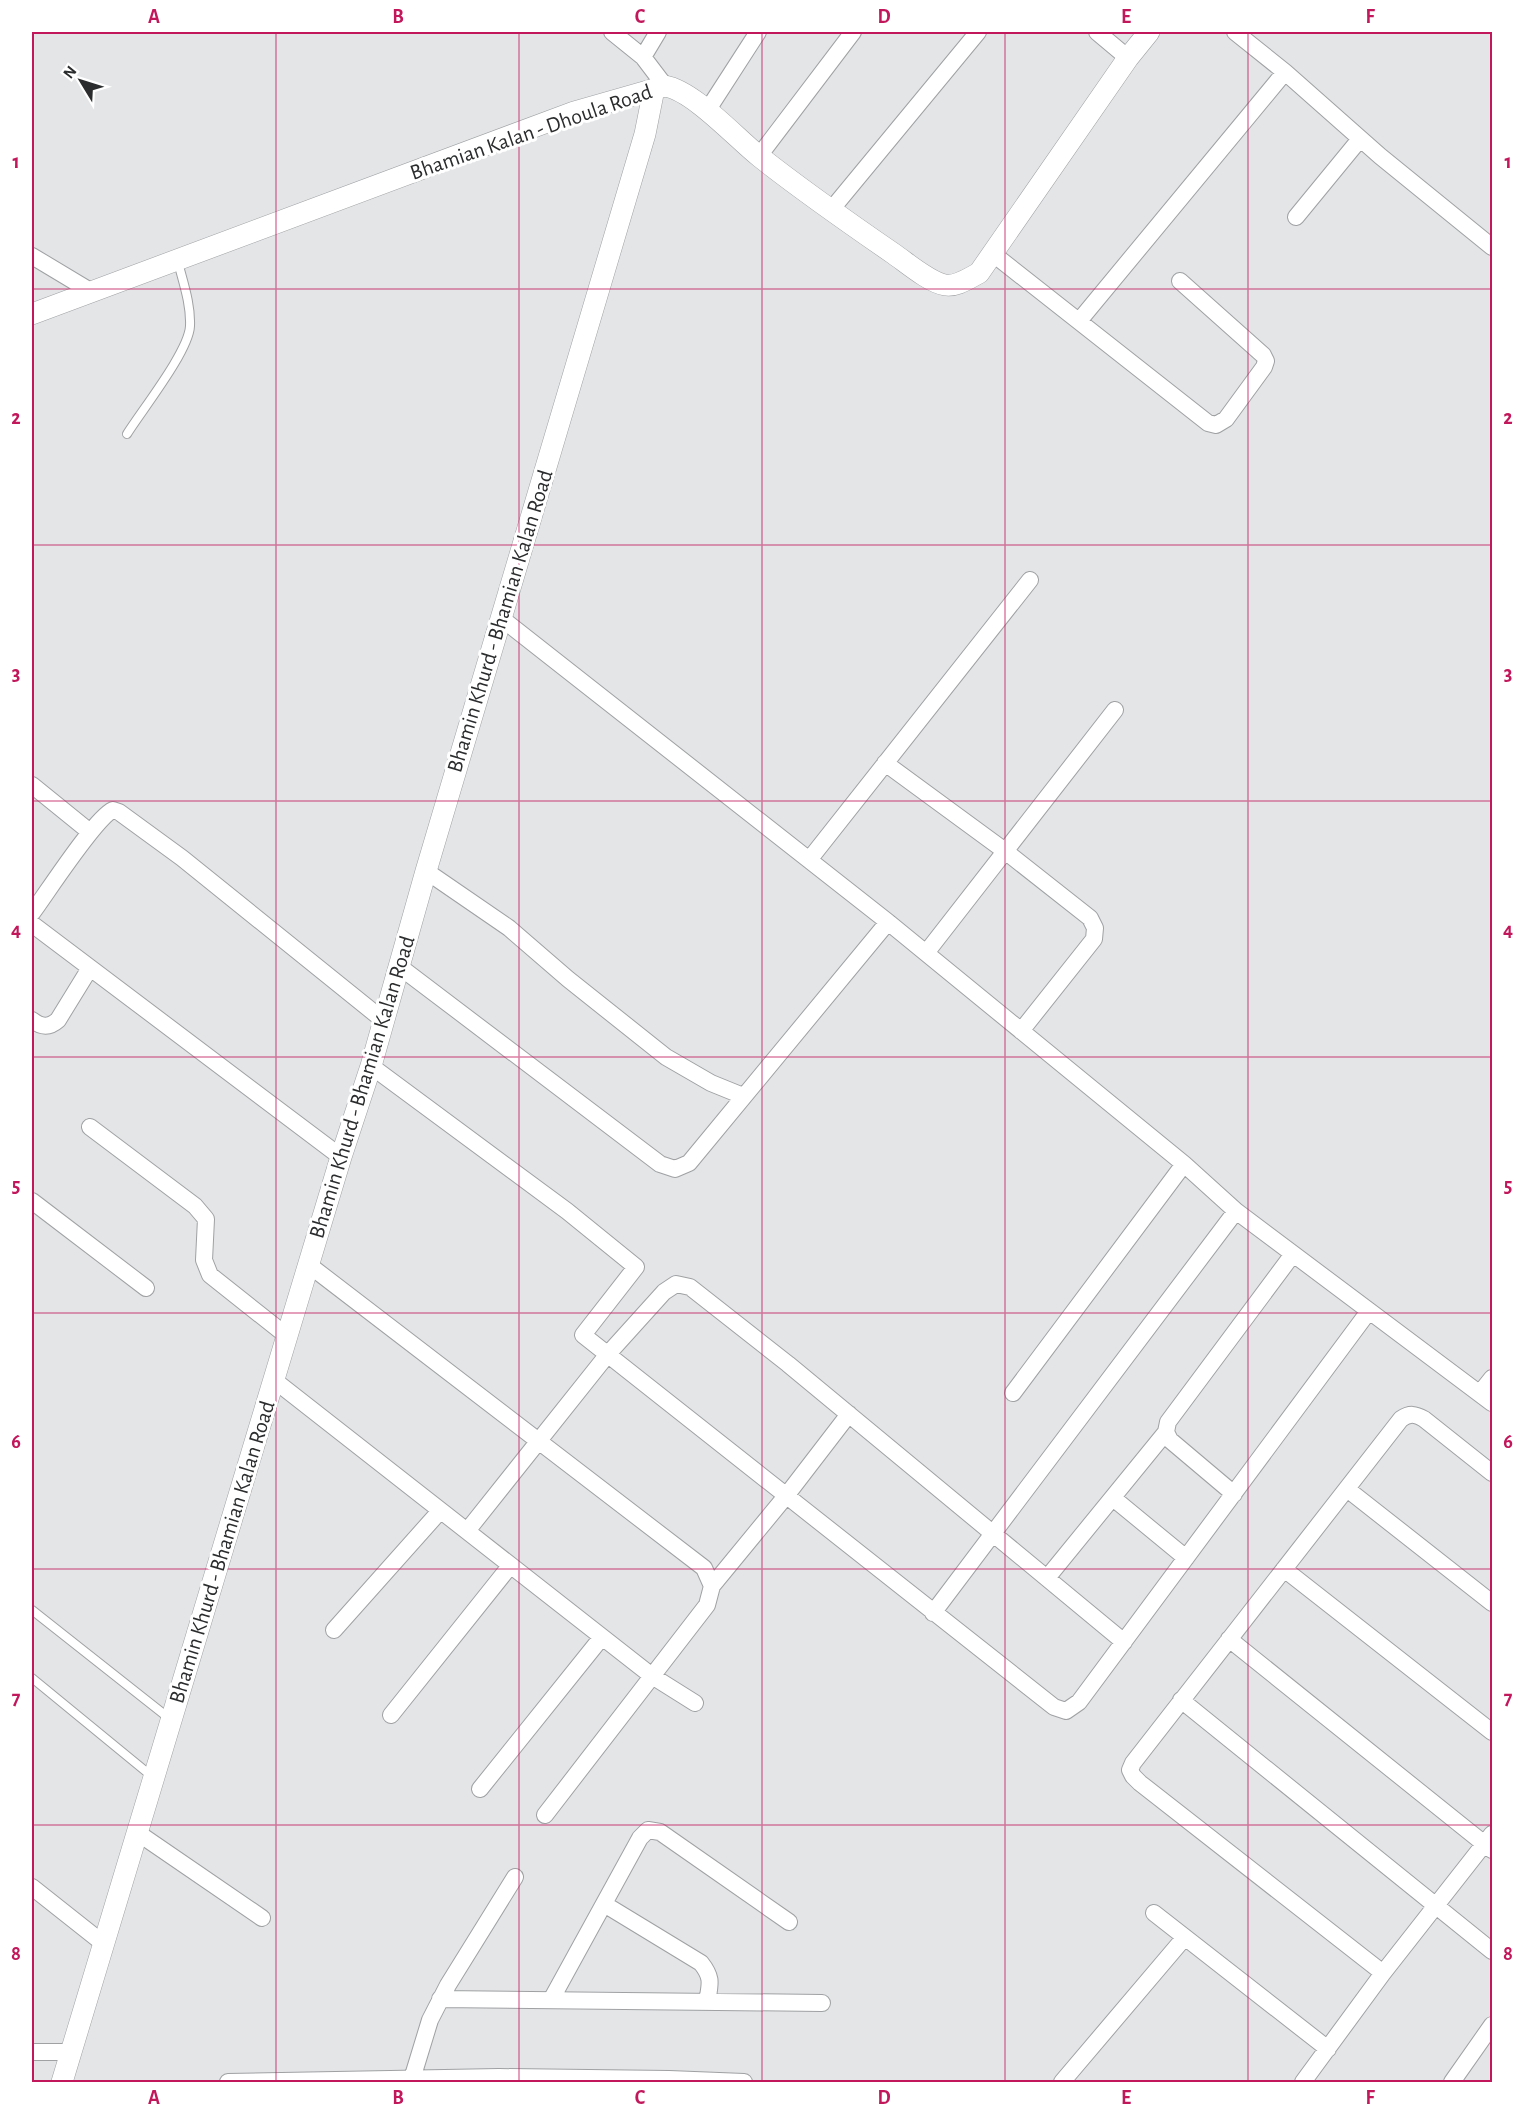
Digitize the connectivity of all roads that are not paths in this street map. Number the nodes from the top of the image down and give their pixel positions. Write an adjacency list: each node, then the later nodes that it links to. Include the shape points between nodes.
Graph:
1 (612, 32): 9 (street)
2 (658, 32): 9 (street)
3 (758, 32): 13 (street)
4 (853, 32): 15 (street)
5 (978, 32): 16 (street)
6 (1097, 32): 10 (street)
7 (1149, 32): 10 (street, Bhamian Kalan - Dhoula Road)
8 (1235, 32): 11 (street)
9 (643, 57): 12 (street)
10 (1128, 58): 19 (street, Bhamian Kalan - Dhoula Road)
11 (1285, 72): 14 (street); 25 (street)
12 (660, 88): 13 (street, Bhamian Kalan - Dhoula Road, via 675,88); 21 (street, Bhamian Kalan - Dhoula Road, via 574,112); 28 (street, Bhamin Khurd - Bhamian Kalan Road)
13 (707, 111): 15 (street, Bhamian Kalan - Dhoula Road)
14 (1360, 139): 17 (street); 18 (street)
15 (759, 156): 16 (street, Bhamian Kalan - Dhoula Road)
16 (831, 210): 19 (street, Bhamian Kalan - Dhoula Road, via 925,276 945,285 979,273)
17 (1296, 216)
18 (1492, 247)
19 (993, 253): 25 (street)
20 (32, 256): 23 (street)
21 (178, 260): 23 (street, Bhamian Kalan - Dhoula Road); 26 (lane, via 190,327 183,351)
22 (1180, 281): 25 (street, via 1266,361 1226,419 1216,425 1208,423)
23 (92, 292): 24 (street, Bhamian Kalan - Dhoula Road)
24 (32, 314)
25 (1079, 321)
26 (127, 434)
27 (1029, 580): 30 (street)
28 (501, 618): 34 (street); 35 (street, Bhamin Khurd - Bhamian Kalan Road)
29 (1115, 710): 33 (street)
30 (885, 764): 33 (street); 34 (street)
31 (32, 785): 32 (street)
32 (90, 832): 36 (street); 42 (street, via 109,812 119,812)
33 (1005, 851): 38 (street); 43 (street, via 1090,918 1095,928 1094,939)
34 (809, 860): 37 (street)
35 (426, 871): 39 (street, Bhamin Khurd - Bhamian Kalan Road); 45 (street, via 509,928 666,1057 711,1083)
36 (32, 914): 40 (street)
37 (888, 922): 38 (street); 45 (street)
38 (926, 953): 43 (street)
39 (400, 967): 42 (street, Bhamin Khurd - Bhamian Kalan Road); 45 (street, via 660,1164 675,1169 689,1163)
40 (90, 968): 41 (street, via 52,1026); 47 (street)
41 (32, 1020)
42 (383, 1020): 44 (street, Bhamin Khurd - Bhamian Kalan Road)
43 (1021, 1031): 48 (street)
44 (371, 1066): 47 (street, Bhamin Khurd - Bhamian Kalan Road); 56 (street, via 636,1266 583,1335)
45 (744, 1096)
46 (90, 1127): 55 (street, via 195,1206 206,1219 204,1260 210,1275)
47 (341, 1157): 52 (street, Bhamin Khurd - Bhamian Kalan Road)
48 (1184, 1164): 50 (street); 59 (street)
49 (32, 1201): 53 (street)
50 (1236, 1211): 51 (street); 71 (street)
51 (1293, 1254): 54 (street); 62 (street, via 1168,1422)
52 (309, 1265): 55 (street, Bhamin Khurd - Bhamian Kalan Road); 63 (street)
53 (147, 1288)
54 (1369, 1311): 60 (street); 66 (street)
55 (287, 1336): 58 (street, Bhamin Khurd - Bhamian Kalan Road)
56 (608, 1354): 61 (street, via 664,1292 676,1284 690,1287); 63 (street); 67 (street)
57 (1492, 1377): 60 (street)
58 (274, 1380): 69 (street); 89 (street, Bhamin Khurd - Bhamian Kalan Road)
59 (1013, 1393)
60 (1486, 1398)
61 (849, 1414): 67 (street); 71 (street)
62 (1166, 1432): 66 (street, via 1170,1440); 68 (street)
63 (539, 1441): 70 (street); 76 (street, via 704,1568)
64 (1492, 1473): 65 (street, via 1424,1419 1408,1414)
65 (1347, 1489): 74 (street); 77 (street)
66 (1234, 1494): 72 (street)
67 (786, 1496): 76 (street); 79 (street)
68 (1113, 1498): 72 (street); 75 (street)
69 (440, 1511): 70 (street); 80 (street)
70 (467, 1532): 73 (street)
71 (994, 1533): 75 (street); 79 (street)
72 (1186, 1558): 83 (street)
73 (510, 1566): 81 (street); 88 (street)
74 (1284, 1569): 82 (street); 90 (street)
75 (1047, 1578): 83 (street)
76 (712, 1586): 84 (street, via 706,1605)
77 (1492, 1603)
78 (32, 1610): 89 (lane)
79 (933, 1613): 83 (street, via 1054,1707 1066,1711 1079,1702)
80 (334, 1630)
81 (602, 1637): 84 (street); 92 (street)
82 (1229, 1639): 86 (street); 95 (street)
83 (1124, 1642)
84 (652, 1676): 87 (street); 93 (street)
85 (32, 1678): 91 (lane)
86 (1181, 1701): 99 (street); 106 (street, via 1132,1763 1132,1776)
87 (695, 1703)
88 (391, 1715)
89 (172, 1720): 91 (street, Bhamin Khurd - Bhamian Kalan Road)
90 (1492, 1732)
91 (154, 1778): 94 (street, Bhamin Khurd - Bhamian Kalan Road)
92 (480, 1789)
93 (545, 1815)
94 (138, 1833): 101 (street); 104 (street, Bhamin Khurd - Bhamian Kalan Road)
95 (1490, 1843): 99 (street)
96 (515, 1877): 107 (street)
97 (33, 1891): 104 (street)
98 (604, 1904): 102 (street, via 648,1830 660,1832); 108 (street); 109 (street, via 701,1963 711,1979)
99 (1436, 1905): 105 (street); 106 (street)
100 (1154, 1914): 103 (street)
101 (262, 1918)
102 (789, 1922)
103 (1185, 1937): 112 (street); 121 (street)
104 (104, 1944): 114 (street, Bhamin Khurd - Bhamian Kalan Road)
105 (1492, 1951)
106 (1383, 1973): 112 (street)
107 (440, 1999): 108 (street); 115 (street)
108 (551, 2000): 109 (street)
109 (707, 2002): 110 (street)
110 (822, 2002)
111 (1492, 2025): 123 (street)
112 (1328, 2049): 122 (street)
113 (32, 2052): 114 (street)
114 (71, 2052): 118 (street, Bhamin Khurd - Bhamian Kalan Road)
115 (412, 2079): 116 (street); 119 (street)
116 (496, 2080): 117 (street)
117 (671, 2081): 120 (street)
118 (62, 2082)
119 (231, 2082)
120 (744, 2082)
121 (1062, 2082)
122 (1303, 2082)
123 (1452, 2082)

